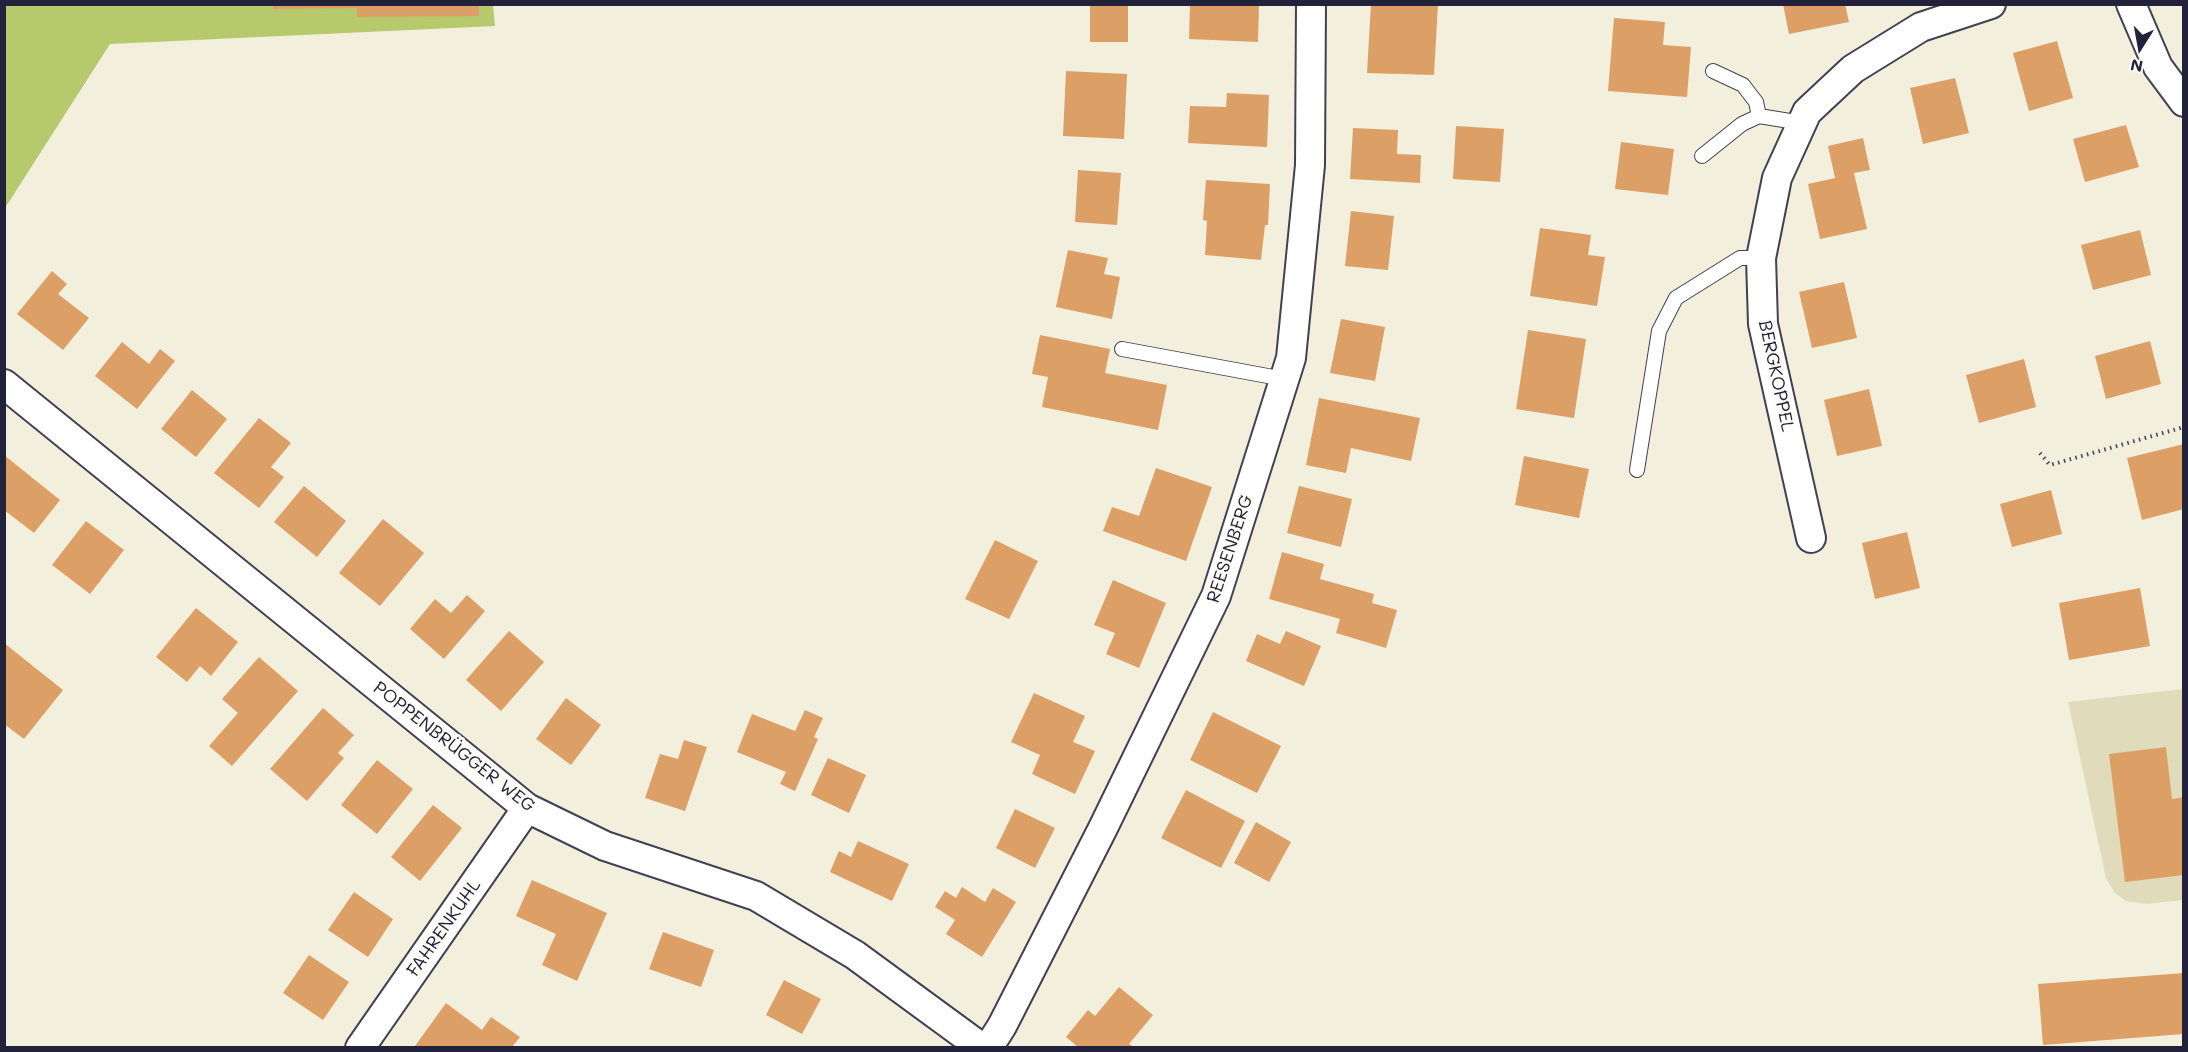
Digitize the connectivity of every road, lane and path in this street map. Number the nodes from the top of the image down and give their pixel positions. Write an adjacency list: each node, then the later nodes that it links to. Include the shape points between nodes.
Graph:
1 (1311, 4): 11 (street, REESENBERG, via 1310,165 1291,358)
2 (1991, 4): 7 (street, BERGKOPPEL, via 1921,27 1853,69 1807,112)
3 (2131, 4): 5 (street, via 2158,66)
4 (1713, 71): 6 (lane, via 1743,85 1756,102)
5 (2184, 102)
6 (1759, 116): 7 (lane); 8 (lane, via 1742,124)
7 (1802, 123): 9 (street, BERGKOPPEL, via 1777,178)
8 (1702, 156)
9 (1761, 258): 15 (lane, via 1740,258 1676,298 1659,331); 16 (street, BERGKOPPEL, via 1763,324)
10 (1122, 349): 11 (lane)
11 (1284, 379): 20 (street, REESENBERG, via 1216,596 1092,850 1002,1026)
12 (4, 384): 17 (street, POPPENBRÜGGER WEG)
13 (2184, 427): 14 (path, via 2050,465)
14 (2040, 453)
15 (1637, 470)
16 (1811, 538)
17 (527, 808): 18 (street, FAHRENKUHL); 19 (street, POPPENBRÜGGER WEG, via 605,846 756,896 855,955)
18 (360, 1047)
19 (982, 1047)
20 (987, 1047)

